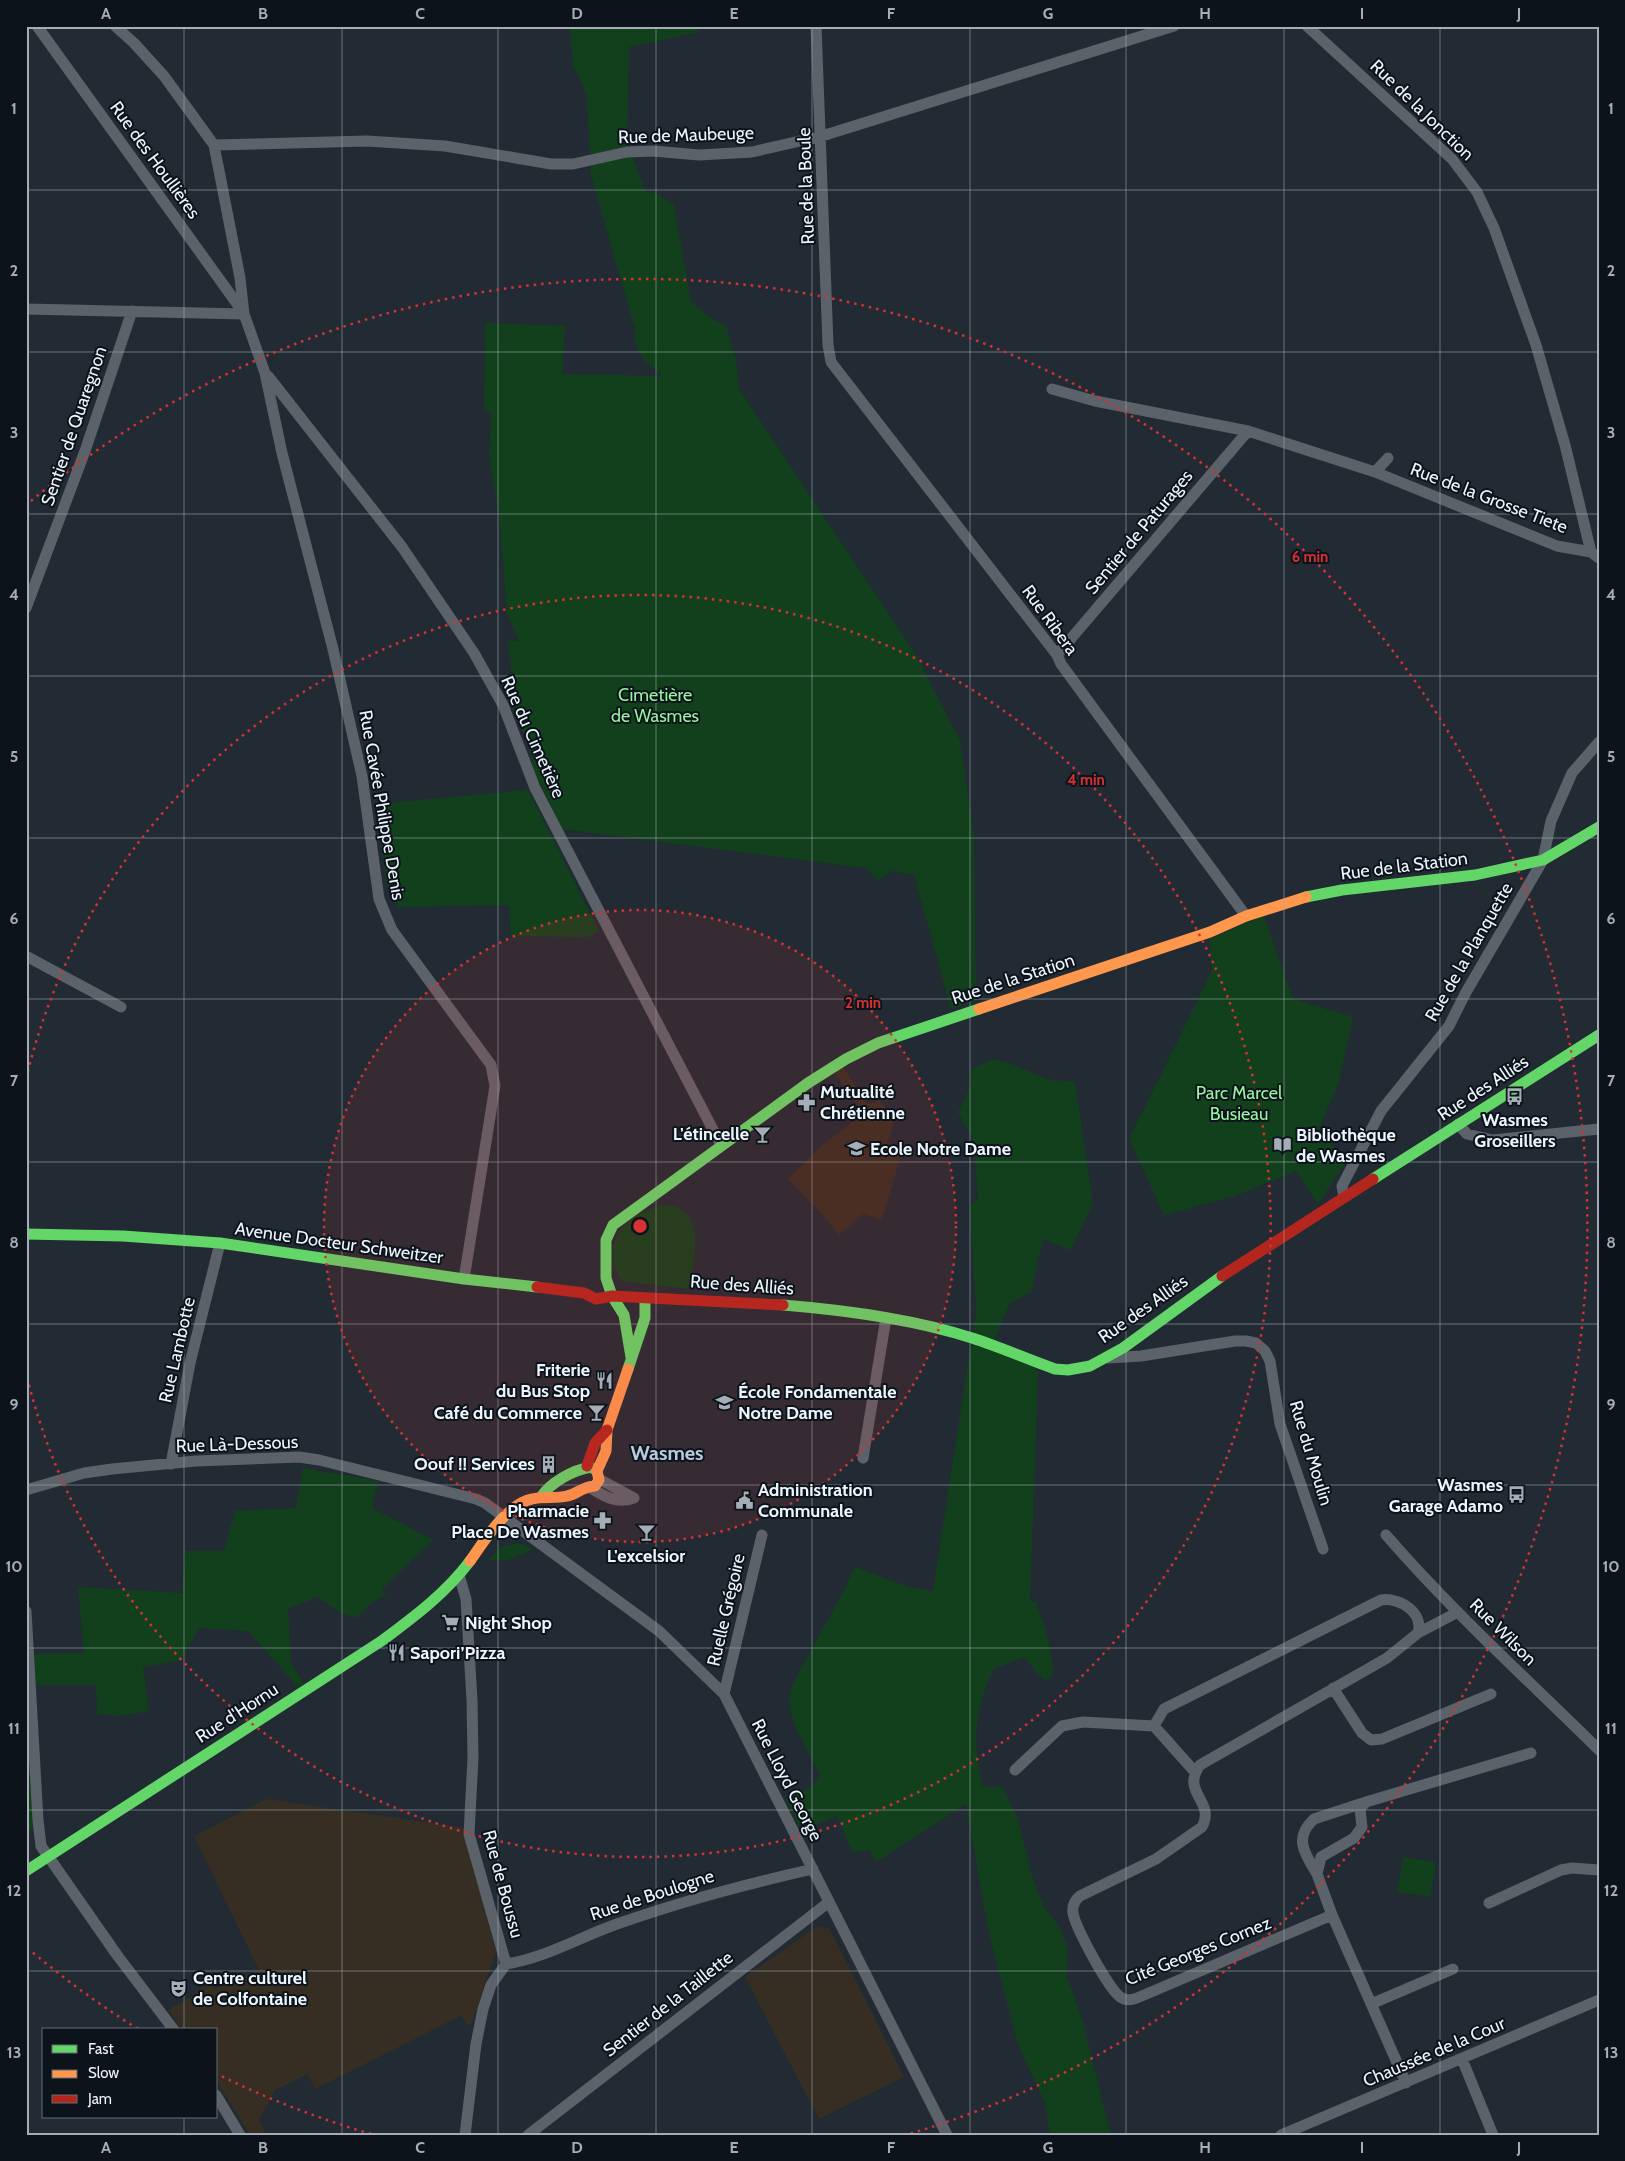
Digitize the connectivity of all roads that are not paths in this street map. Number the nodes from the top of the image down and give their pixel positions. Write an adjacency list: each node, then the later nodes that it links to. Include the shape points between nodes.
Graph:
1 (37, 26): 10 (street, Rue des Houllières)
2 (115, 26): 7 (street, via 164,76)
3 (816, 26): 6 (street, Rue de la Boule)
4 (1174, 26): 6 (street, Rue de Maubeuge)
5 (1307, 26): 17 (street, Rue de la Jonction, via 1452,159 1477,192 1494,228 1536,345)
6 (822, 136): 7 (street, Rue de Maubeuge, via 752,152 699,155 626,152 573,164 551,164 445,146 367,141); 11 (street, Rue de la Boule)
7 (214, 145): 10 (street)
8 (26, 309): 9 (street)
9 (132, 311): 10 (street); 18 (street, Sentier de Quaregnon, via 85,451)
10 (244, 314): 12 (street, Rue Cavée Philippe Denis)
11 (828, 345): 19 (street, Rue Ribera, via 831,362)
12 (265, 373): 29 (street, Rue du Cimetière, via 402,547 474,653 498,694 535,788); 33 (street, Rue Cavée Philippe Denis, via 362,776 379,900 392,930 491,1065 494,1076)
13 (1052, 389): 14 (street, Rue de la Grosse Tiete)
14 (1248, 431): 16 (street, Rue de la Grosse Tiete); 19 (street, Sentier de Paturages)
15 (1388, 458): 16 (street)
16 (1375, 472): 17 (street, Rue de la Grosse Tiete, via 1557,546)
17 (1595, 555)
18 (26, 608)
19 (1057, 655): 23 (street, Rue Ribera)
20 (1599, 742): 22 (street, Rue de la Planquette, via 1572,773 1551,821)
21 (1599, 826): 22 (street, Rue de la Station)
22 (1543, 860): 23 (street, Rue de la Station, via 1475,875 1313,895); 30 (street, Rue de la Planquette, via 1449,1026 1381,1111 1342,1186)
23 (1246, 916): 29 (street, Rue de la Station, via 1210,932 878,1043 813,1080)
24 (26, 956): 25 (street)
25 (121, 1007)
26 (1599, 1035): 27 (street, Rue des Alliés)
27 (1458, 1124): 28 (street, via 1467,1134 1493,1140); 30 (street, Rue des Alliés)
28 (1599, 1129)
29 (721, 1145): 34 (street, Rue de la Station, via 613,1225 606,1240 604,1258)
30 (1344, 1197): 38 (street, Rue des Alliés, via 1224,1274)
31 (26, 1234): 32 (street, Avenue Docteur Schweitzer)
32 (220, 1243): 33 (street, Avenue Docteur Schweitzer); 40 (street, Rue Lambotte, via 190,1363)
33 (464, 1279): 34 (street, Avenue Docteur Schweitzer, via 584,1293 596,1286)
34 (610, 1290): 35 (street); 37 (street, via 624,1315)
35 (645, 1299): 36 (street, Rue des Alliés, via 694,1299 833,1309); 37 (street, via 644,1318)
36 (886, 1318): 38 (street, Rue des Alliés, via 978,1340 1055,1369 1090,1366); 39 (street)
37 (631, 1357): 41 (street, via 607,1430 595,1443)
38 (1106, 1358): 47 (street, Rue du Moulin, via 1141,1356 1235,1341 1256,1343 1270,1362 1280,1424)
39 (863, 1458)
40 (171, 1464): 42 (street, Rue Là-Dessous, via 84,1473); 44 (street, Rue Là-Dessous, via 282,1457 319,1460 476,1499)
41 (589, 1477): 43 (street, via 547,1488); 43 (street, via 573,1495 552,1499)
42 (26, 1490)
43 (541, 1497): 44 (street, Rue d'Hornu, via 529,1499)
44 (502, 1517): 48 (street, Rue d'Hornu); 53 (street, Rue Lloyd George, via 658,1631)
45 (762, 1535): 53 (street, Ruelle Grégoire)
46 (1386, 1535): 50 (street, Rue Wilson)
47 (1323, 1549)
48 (459, 1575): 61 (street, Rue d'Hornu, via 425,1609 383,1640); 69 (street, Rue de Boussu, via 466,1599 472,1700 469,1834)
49 (26, 1611): 61 (street, via 39,1835)
50 (1458, 1612): 51 (street); 56 (street, Rue Wilson)
51 (1418, 1633): 52 (street, via 1387,1658); 55 (street, via 1418,1618 1407,1607 1392,1598 1381,1600 1164,1709)
52 (1333, 1688): 54 (street, via 1362,1734 1371,1740 1382,1739); 59 (street, via 1200,1764)
53 (724, 1694): 62 (street, Rue Lloyd George)
54 (1490, 1694)
55 (1154, 1726): 58 (street, via 1083,1722 1062,1726); 59 (street)
56 (1599, 1750)
57 (1530, 1753): 60 (street)
58 (1015, 1770)
59 (1195, 1772): 68 (street, Cité Georges Cornez, via 1192,1778 1194,1786 1206,1812 1202,1826 1156,1859 1075,1900 1076,1923 1116,1994 1122,1999 1137,1998)
60 (1366, 1802): 65 (street, via 1360,1809 1362,1827 1354,1838 1321,1857); 65 (street, via 1314,1819 1308,1825 1302,1843)
61 (48, 1856): 64 (street, Rue d'Hornu); 73 (street)
62 (812, 1869): 66 (street, Rue Lloyd George); 69 (street, Rue de Boulogne, via 689,1899 587,1935 528,1961)
63 (1599, 1870): 67 (street, via 1561,1870)
64 (26, 1871)
65 (1316, 1874): 68 (street)
66 (829, 1902): 79 (street, Sentier de la Taillette); 80 (street, Rue Lloyd George)
67 (1489, 1903)
68 (1332, 1915): 72 (street)
69 (506, 1964): 78 (street, Rue de Boussu, via 491,1985 483,2009)
70 (1453, 1969): 72 (street)
71 (1599, 2000): 74 (street, Chaussée de la Cour)
72 (1371, 2004): 75 (street)
73 (172, 2028)
74 (1462, 2059): 75 (street, Chaussée de la Cour); 82 (street)
75 (1406, 2083): 81 (street, Chaussée de la Cour)
76 (218, 2098): 77 (street)
77 (240, 2135)
78 (465, 2135)
79 (528, 2135)
80 (947, 2135)
81 (1281, 2135)
82 (1493, 2135)

